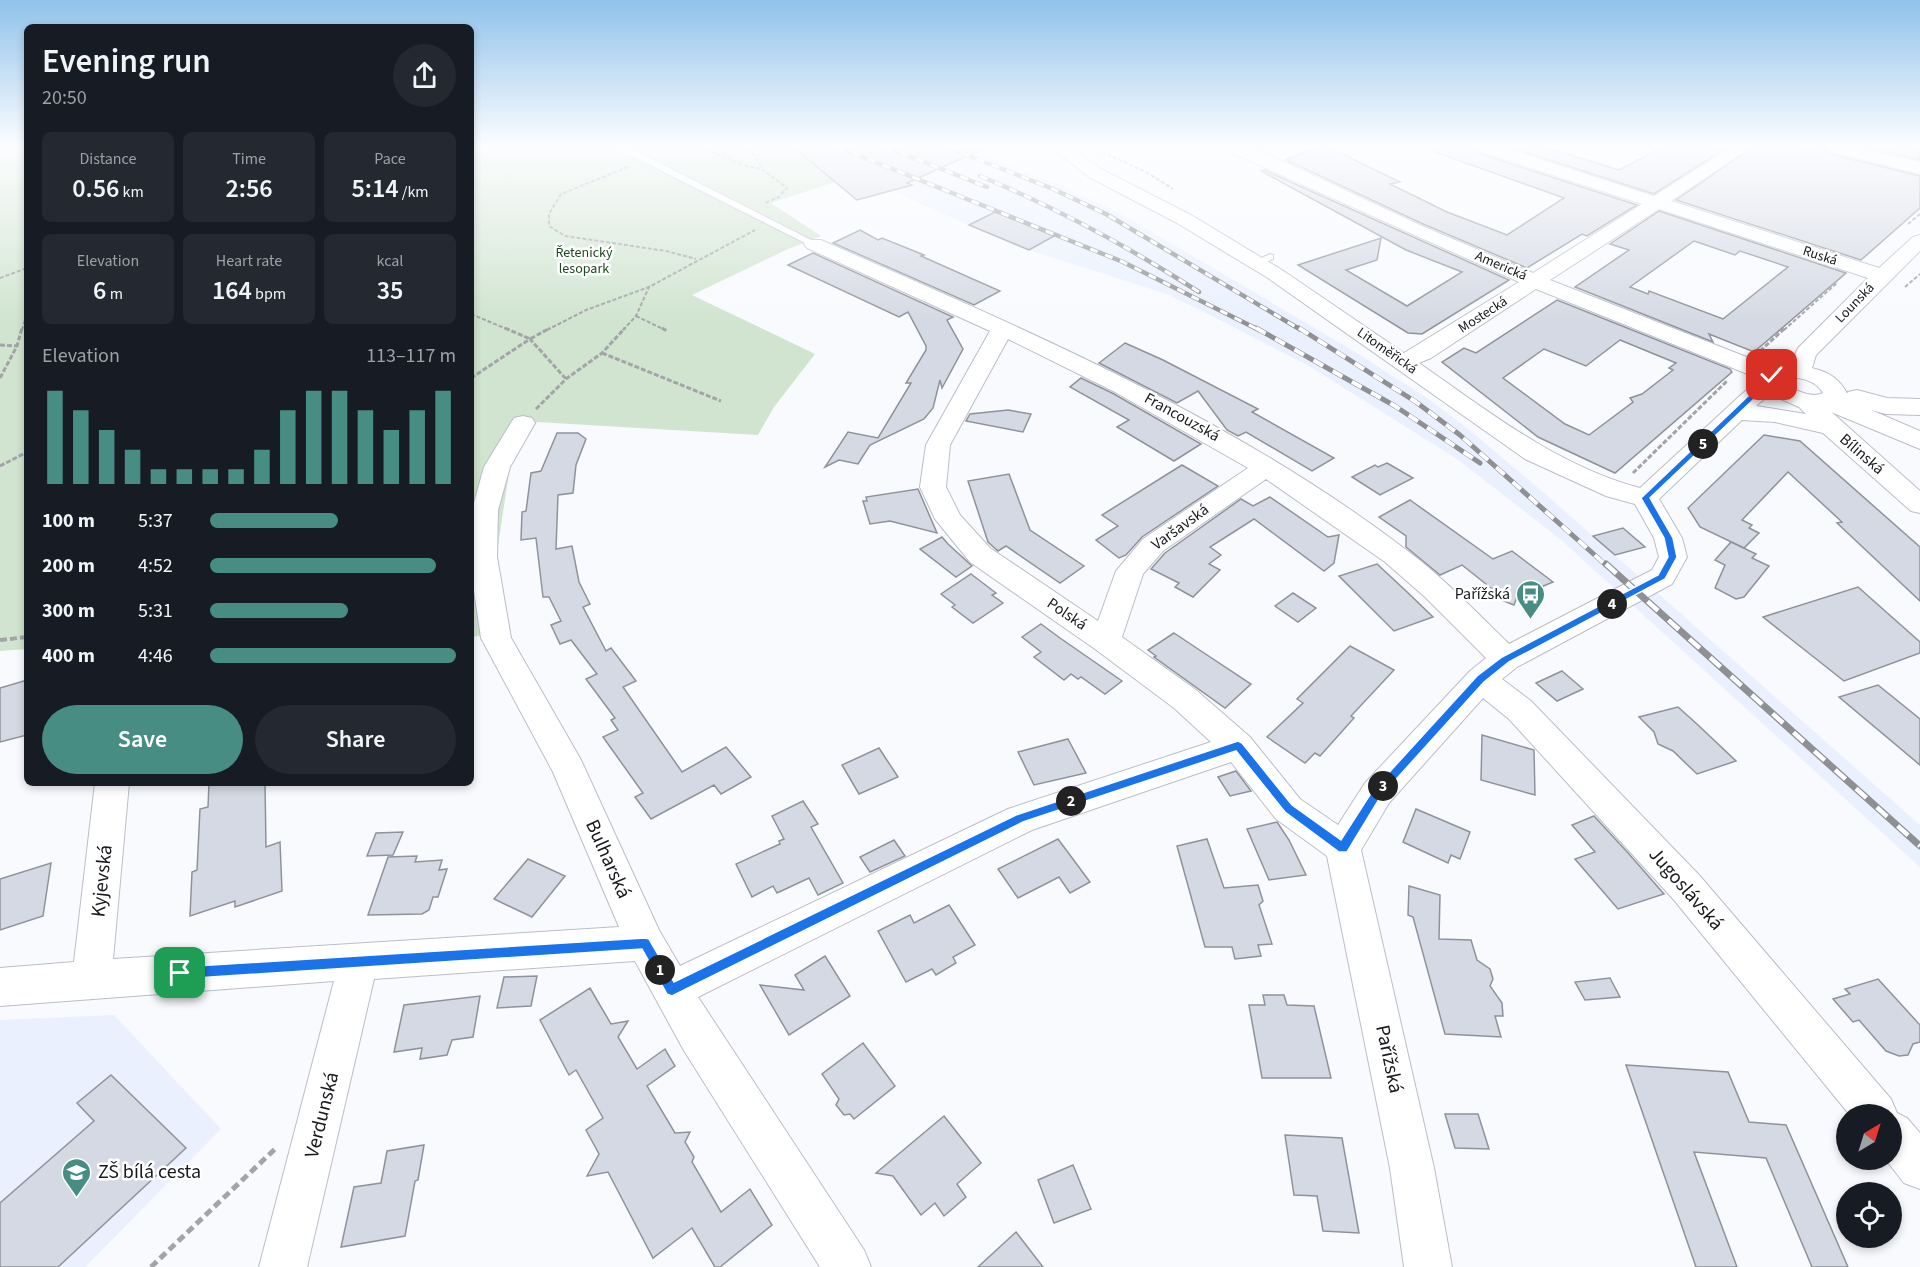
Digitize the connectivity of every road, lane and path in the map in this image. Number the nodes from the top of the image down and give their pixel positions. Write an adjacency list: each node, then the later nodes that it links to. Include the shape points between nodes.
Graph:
1 (554, 206): 12 (path, via 549,226 565,237 666,251)
2 (739, 206): 8 (lane)
3 (757, 206): 8 (path)
4 (1159, 206): 27 (street, Litoměřická, via 1263,260)
5 (1367, 206): 16 (street, Americká)
6 (1649, 206): 16 (street, Mostecká)
7 (1668, 206): 14 (street, Ruská)
8 (747, 210): 9 (lane)
9 (771, 222): 11 (lane); 12 (path)
10 (1920, 241): 14 (street, Lounská)
11 (814, 244): 21 (street, Francouzská)
12 (697, 260): 17 (path)
13 (24, 269): 15 (path)
14 (1882, 276): 28 (street, Lounská, via 1806,353)
15 (0, 278)
16 (1536, 281): 27 (street, Mostecká); 32 (street, Americká)
17 (648, 287): 19 (path); 23 (path, via 586,310)
18 (474, 315): 23 (path)
19 (636, 316): 22 (path); 26 (path)
20 (24, 322): 25 (path)
21 (1003, 328): 41 (street, Francouzská, via 1094,370); 46 (street, Polská, via 938,445 933,487 948,519 980,555)
22 (667, 331)
23 (530, 339): 29 (path); 31 (path)
24 (0, 345): 25 (path)
25 (17, 346): 30 (path)
26 (602, 352): 31 (path); 33 (path)
27 (1403, 362): 42 (street, Litoměřická, via 1534,454 1615,490)
28 (1799, 372): 32 (street, via 1782,371); 34 (street, via 1825,381)
29 (474, 376)
30 (0, 378)
31 (566, 379): 37 (path)
32 (1775, 382): 34 (street); 36 (street)
33 (721, 401)
34 (1825, 405): 35 (main road); 36 (street, via 1775,415); 38 (main road); 43 (street, Bílinská)
35 (1920, 407)
36 (1737, 412): 42 (street)
37 (523, 423): 51 (street, Bulharská, via 497,466 485,510 483,557 496,638 569,770)
38 (1920, 441)
39 (24, 454): 40 (path)
40 (0, 466)
41 (1266, 466): 46 (street, Varšavská, via 1153,545 1130,571); 47 (street, Francouzská, via 1337,513 1424,579)
42 (1645, 498): 47 (street, via 1668,538 1673,557 1662,577)
43 (1920, 505)
44 (24, 637): 45 (path)
45 (0, 640)
46 (1106, 641): 48 (street, Polská, via 1185,699)
47 (1493, 669): 50 (street, via 1377,793); 56 (street, Jugoslávská, via 1520,710 1687,888)
48 (1238, 746): 50 (street, Polská, via 1288,809); 55 (street, via 1020,819)
49 (112, 786): 53 (street, Kyjevská)
50 (1343, 848): 63 (street, Pařížská, via 1412,1168)
51 (645, 943): 52 (street); 55 (street, Bulharská)
52 (358, 963): 53 (street); 61 (street, Verdunská)
53 (92, 979): 54 (street)
54 (0, 987)
55 (672, 990): 62 (street, Bulharská)
56 (1868, 1104)
57 (285, 1140): 60 (path)
58 (1902, 1145): 59 (street)
59 (1920, 1167)
60 (151, 1267)
61 (284, 1267)
62 (847, 1267)
63 (1428, 1267)

